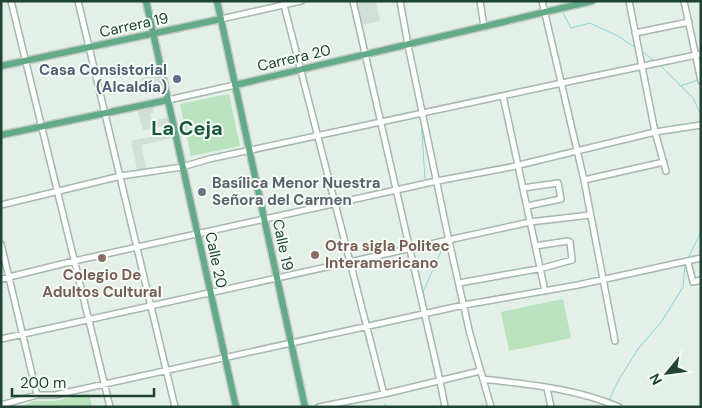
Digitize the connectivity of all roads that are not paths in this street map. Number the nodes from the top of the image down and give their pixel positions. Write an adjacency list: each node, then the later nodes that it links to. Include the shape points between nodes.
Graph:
1 (11, 1): 24 (street)
2 (78, 1): 21 (street)
3 (146, 1): 18 (main road, Calle 20)
4 (217, 1): 15 (main road, Calle 19)
5 (301, 1): 13 (street, Carrera 19)
6 (354, 1): 22 (street)
7 (400, 1): 20 (street)
8 (480, 1): 17 (street)
9 (542, 1): 14 (street)
10 (592, 1): 14 (main road, Carrera 20)
11 (628, 1): 19 (street)
12 (684, 1): 16 (street)
13 (284, 3): 15 (street, Carrera 19); 27 (street)
14 (545, 12): 17 (main road, Carrera 20); 29 (street)
15 (221, 19): 18 (main road, Carrera 19); 30 (main road, Calle 19)
16 (689, 22): 19 (street); 23 (street)
17 (484, 27): 20 (main road, Carrera 20)
18 (153, 33): 21 (main road, Carrera 19); 32 (main road, Calle 20)
19 (635, 33): 26 (street)
20 (408, 44): 22 (main road, Carrera 20); 34 (street)
21 (90, 47): 24 (main road, Carrera 19); 33 (street)
22 (366, 54): 27 (main road, Carrera 20); 35 (street)
23 (698, 55): 26 (street); 28 (street)
24 (25, 61): 25 (main road, Carrera 19); 37 (street)
25 (1, 66)
26 (641, 67): 29 (street); 38 (street)
27 (301, 70): 30 (main road, Carrera 20); 40 (street)
28 (701, 81)
29 (562, 82): 31 (street); 42 (street)
30 (235, 85): 32 (street, Carrera 20); 41 (main road, Calle 19)
31 (503, 96): 34 (street); 44 (street)
32 (168, 100): 33 (main road, Carrera 20); 45 (main road, Calle 20)
33 (106, 113): 37 (main road, Carrera 20); 47 (street)
34 (423, 114): 35 (street); 49 (street)
35 (381, 123): 40 (street); 51 (street)
36 (701, 125): 38 (street)
37 (41, 127): 39 (main road, Carrera 20); 52 (street)
38 (655, 132): 42 (street); 43 (street)
39 (1, 135)
40 (318, 136): 41 (street); 53 (street)
41 (250, 151): 45 (street); 57 (main road, Calle 19)
42 (578, 151): 44 (street); 48 (street)
43 (664, 162): 46 (street); 48 (street)
44 (518, 165): 49 (street); 50 (street)
45 (182, 167): 47 (street); 59 (main road, Calle 20)
46 (666, 171)
47 (121, 176): 52 (street); 63 (street)
48 (586, 180): 56 (street)
49 (437, 181): 51 (street); 60 (street)
50 (523, 188): 55 (street); 55 (street, via 558,183 561,199)
51 (396, 190): 53 (street); 64 (street)
52 (57, 192): 54 (street); 66 (street)
53 (335, 204): 57 (street); 67 (street)
54 (1, 205)
55 (527, 206): 58 (street)
56 (590, 215): 58 (street); 73 (street)
57 (265, 219): 59 (street); 71 (main road, Calle 19)
58 (530, 222): 60 (street); 62 (street)
59 (197, 234): 63 (street); 77 (main road, Calle 20)
60 (449, 241): 64 (street); 75 (street)
61 (1, 244): 70 (street)
62 (536, 246): 69 (street); 69 (street, via 570,242 573,257 572,260)
63 (138, 247): 66 (street); 79 (street)
64 (410, 249): 67 (street); 80 (street)
65 (701, 258): 68 (street)
66 (74, 261): 70 (street); 81 (street)
67 (350, 262): 71 (street); 82 (street)
68 (686, 262): 73 (street); 74 (street, via 693,282)
69 (540, 268): 75 (street); 76 (street)
70 (9, 277): 72 (street); 83 (street)
71 (278, 278): 77 (street); 86 (main road, Calle 19)
72 (1, 279)
73 (603, 280): 76 (street); 85 (street)
74 (701, 280)
75 (459, 283): 78 (street)
76 (545, 291): 78 (street)
77 (210, 293): 79 (street); 87 (main road, Calle 20)
78 (464, 305): 80 (street); 89 (street)
79 (152, 306): 81 (street); 88 (street)
80 (425, 314): 82 (street); 91 (street)
81 (88, 320): 83 (street); 92 (street)
82 (366, 327): 86 (street); 94 (street)
83 (23, 334): 84 (street); 95 (street)
84 (1, 339)
85 (615, 342)
86 (292, 343): 87 (street); 101 (main road, Calle 19)
87 (225, 358): 88 (street); 100 (main road, Calle 20)
88 (167, 370): 92 (street); 99 (street)
89 (480, 371): 90 (street); 91 (street)
90 (483, 379): 93 (street); 103 (street)
91 (440, 381): 94 (street); 97 (street)
92 (104, 384): 95 (street, via 55,395); 98 (street)
93 (547, 388): 104 (street); 105 (street, via 571,391)
94 (384, 394): 102 (street)
95 (38, 395): 96 (street)
96 (1, 405)
97 (443, 406)
98 (110, 407)
99 (175, 407)
100 (236, 407)
101 (306, 407)
102 (319, 407)
103 (491, 407)
104 (551, 407)
105 (619, 407)

